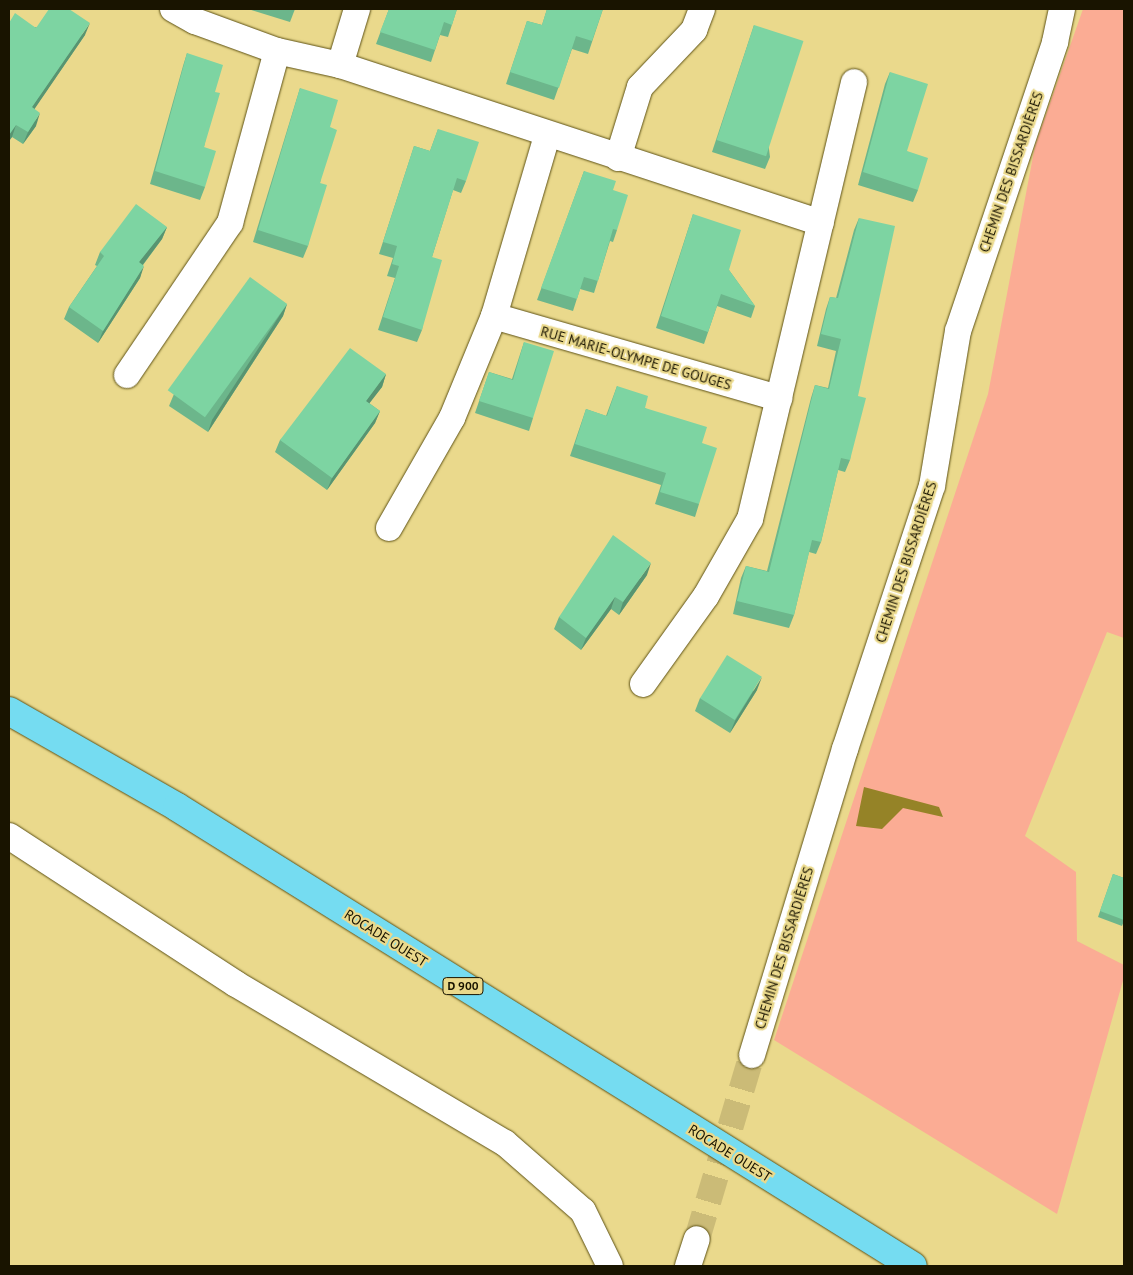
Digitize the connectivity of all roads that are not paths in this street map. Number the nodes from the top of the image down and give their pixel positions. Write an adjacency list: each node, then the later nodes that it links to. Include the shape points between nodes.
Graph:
1 (173, 9): 5 (street, via 195,21)
2 (357, 9): 6 (street)
3 (702, 9): 9 (street, via 694,30 640,87)
4 (1062, 9): 18 (street, CHEMIN DES BISSARDIÈRES, via 1055,42 958,331 932,486 845,749)
5 (277, 51): 6 (street); 12 (street, via 230,223)
6 (340, 65): 8 (street)
7 (854, 82): 10 (street)
8 (547, 136): 9 (street); 11 (street)
9 (618, 158): 10 (street)
10 (821, 223): 13 (street)
11 (494, 316): 13 (street, RUE MARIE-OLYMPE DE GOUGES); 14 (street, via 452,418)
12 (127, 375)
13 (779, 398): 15 (street, via 750,519 706,596)
14 (389, 528)
15 (644, 684)
16 (9, 711): 22 (main road, ROCADE OUEST / D 900, via 178,807)
17 (9, 836): 20 (street, via 236,984 505,1143 583,1211)
18 (752, 1055)
19 (697, 1239): 21 (street)
20 (610, 1266)
21 (688, 1266)
22 (913, 1266)

